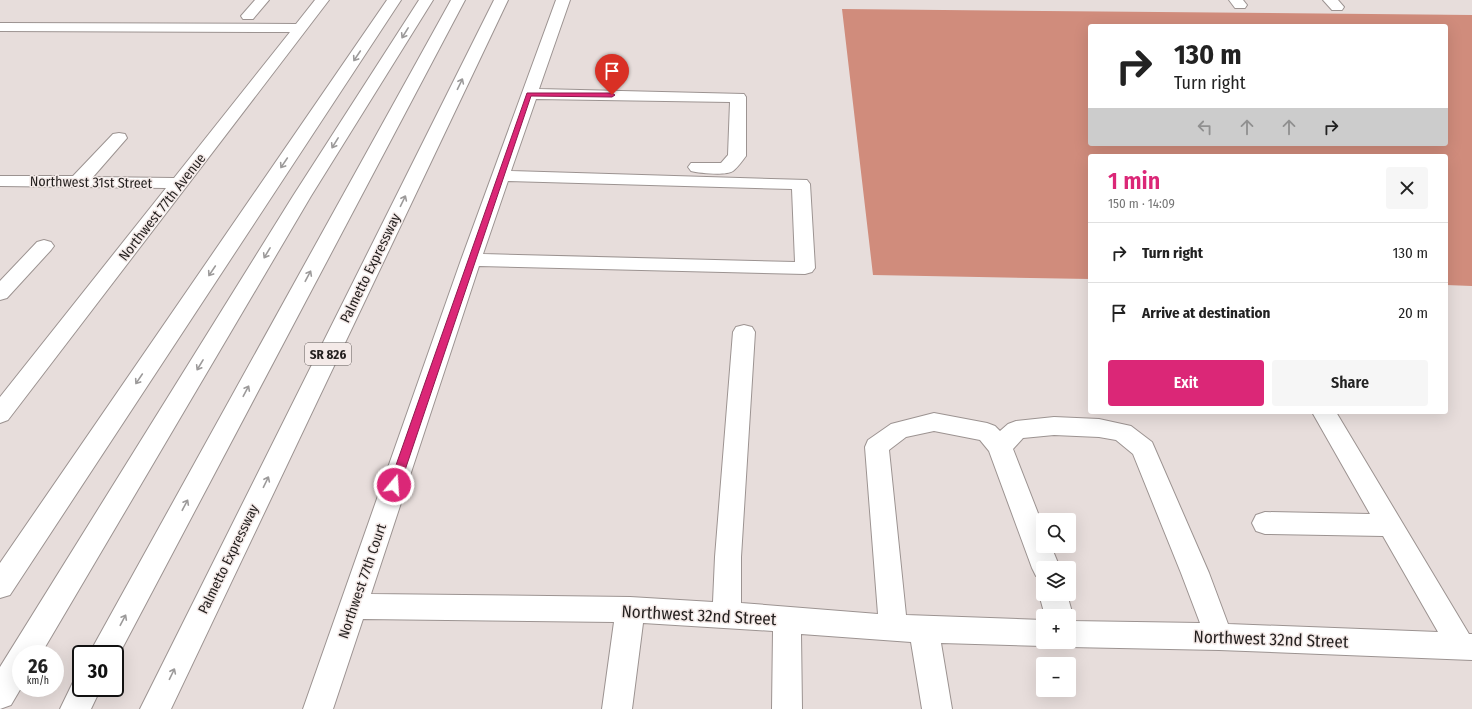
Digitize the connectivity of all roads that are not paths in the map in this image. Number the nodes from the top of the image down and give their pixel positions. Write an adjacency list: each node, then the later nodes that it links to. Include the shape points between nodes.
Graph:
1 (262, 0): 8 (main road)
2 (322, 0): 10 (main road, Northwest 77th Avenue)
3 (394, 0): 27 (main road, one-way to 27)
4 (426, 0): 37 (main road, one-way to 37, via 298,202)
5 (458, 0): 38 (main road, one-way to 5)
6 (501, 0): 44 (main road, Palmetto Expressway / SR 826, one-way to 6)
7 (563, 0): 11 (main road, Northwest 77th Court)
8 (248, 16)
9 (0, 27): 10 (main road)
10 (300, 28): 16 (main road, Northwest 77th Avenue)
11 (529, 94): 13 (main road, Northwest 77th Court); 13 (main road, via 738,97 737,156 726,168)
12 (119, 138): 15 (main road)
13 (504, 168): 18 (main road, Northwest 77th Court); 18 (main road, via 801,184 806,268)
14 (0, 181): 15 (main road, Northwest 31st Street)
15 (78, 182): 16 (main road, Northwest 31st Street)
16 (181, 183): 21 (main road, Northwest 77th Avenue)
17 (44, 246): 19 (main road)
18 (471, 260): 28 (main road, Northwest 77th Court)
19 (0, 293)
20 (744, 332): 30 (main road, via 728,557)
21 (0, 414)
22 (1325, 414): 25 (main road)
23 (1000, 447): 26 (main road); 32 (main road, via 987,432 934,422 899,430 877,447); 36 (main road, via 1016,430 1054,426 1123,432 1143,450)
24 (1265, 523): 25 (main road)
25 (1391, 525): 39 (main road)
26 (1043, 561)
27 (0, 586)
28 (354, 606): 29 (main road, Northwest 32nd Street); 45 (main road, Northwest 77th Court)
29 (630, 610): 30 (main road, Northwest 32nd Street); 46 (main road)
30 (727, 615): 31 (main road, Northwest 32nd Street)
31 (787, 620): 32 (main road, Northwest 32nd Street); 47 (main road)
32 (893, 628): 33 (main road, Northwest 32nd Street)
33 (924, 630): 34 (main road, Northwest 32nd Street); 48 (main road)
34 (1036, 633)
35 (1076, 634): 36 (main road, Northwest 32nd Street)
36 (1219, 637): 39 (main road, Northwest 32nd Street)
37 (30, 645)
38 (109, 645)
39 (1466, 647)
40 (12, 675): 41 (main road)
41 (0, 695)
42 (81, 697): 43 (main road)
43 (75, 709)
44 (155, 709)
45 (318, 709)
46 (618, 709)
47 (787, 709)
48 (937, 709)

